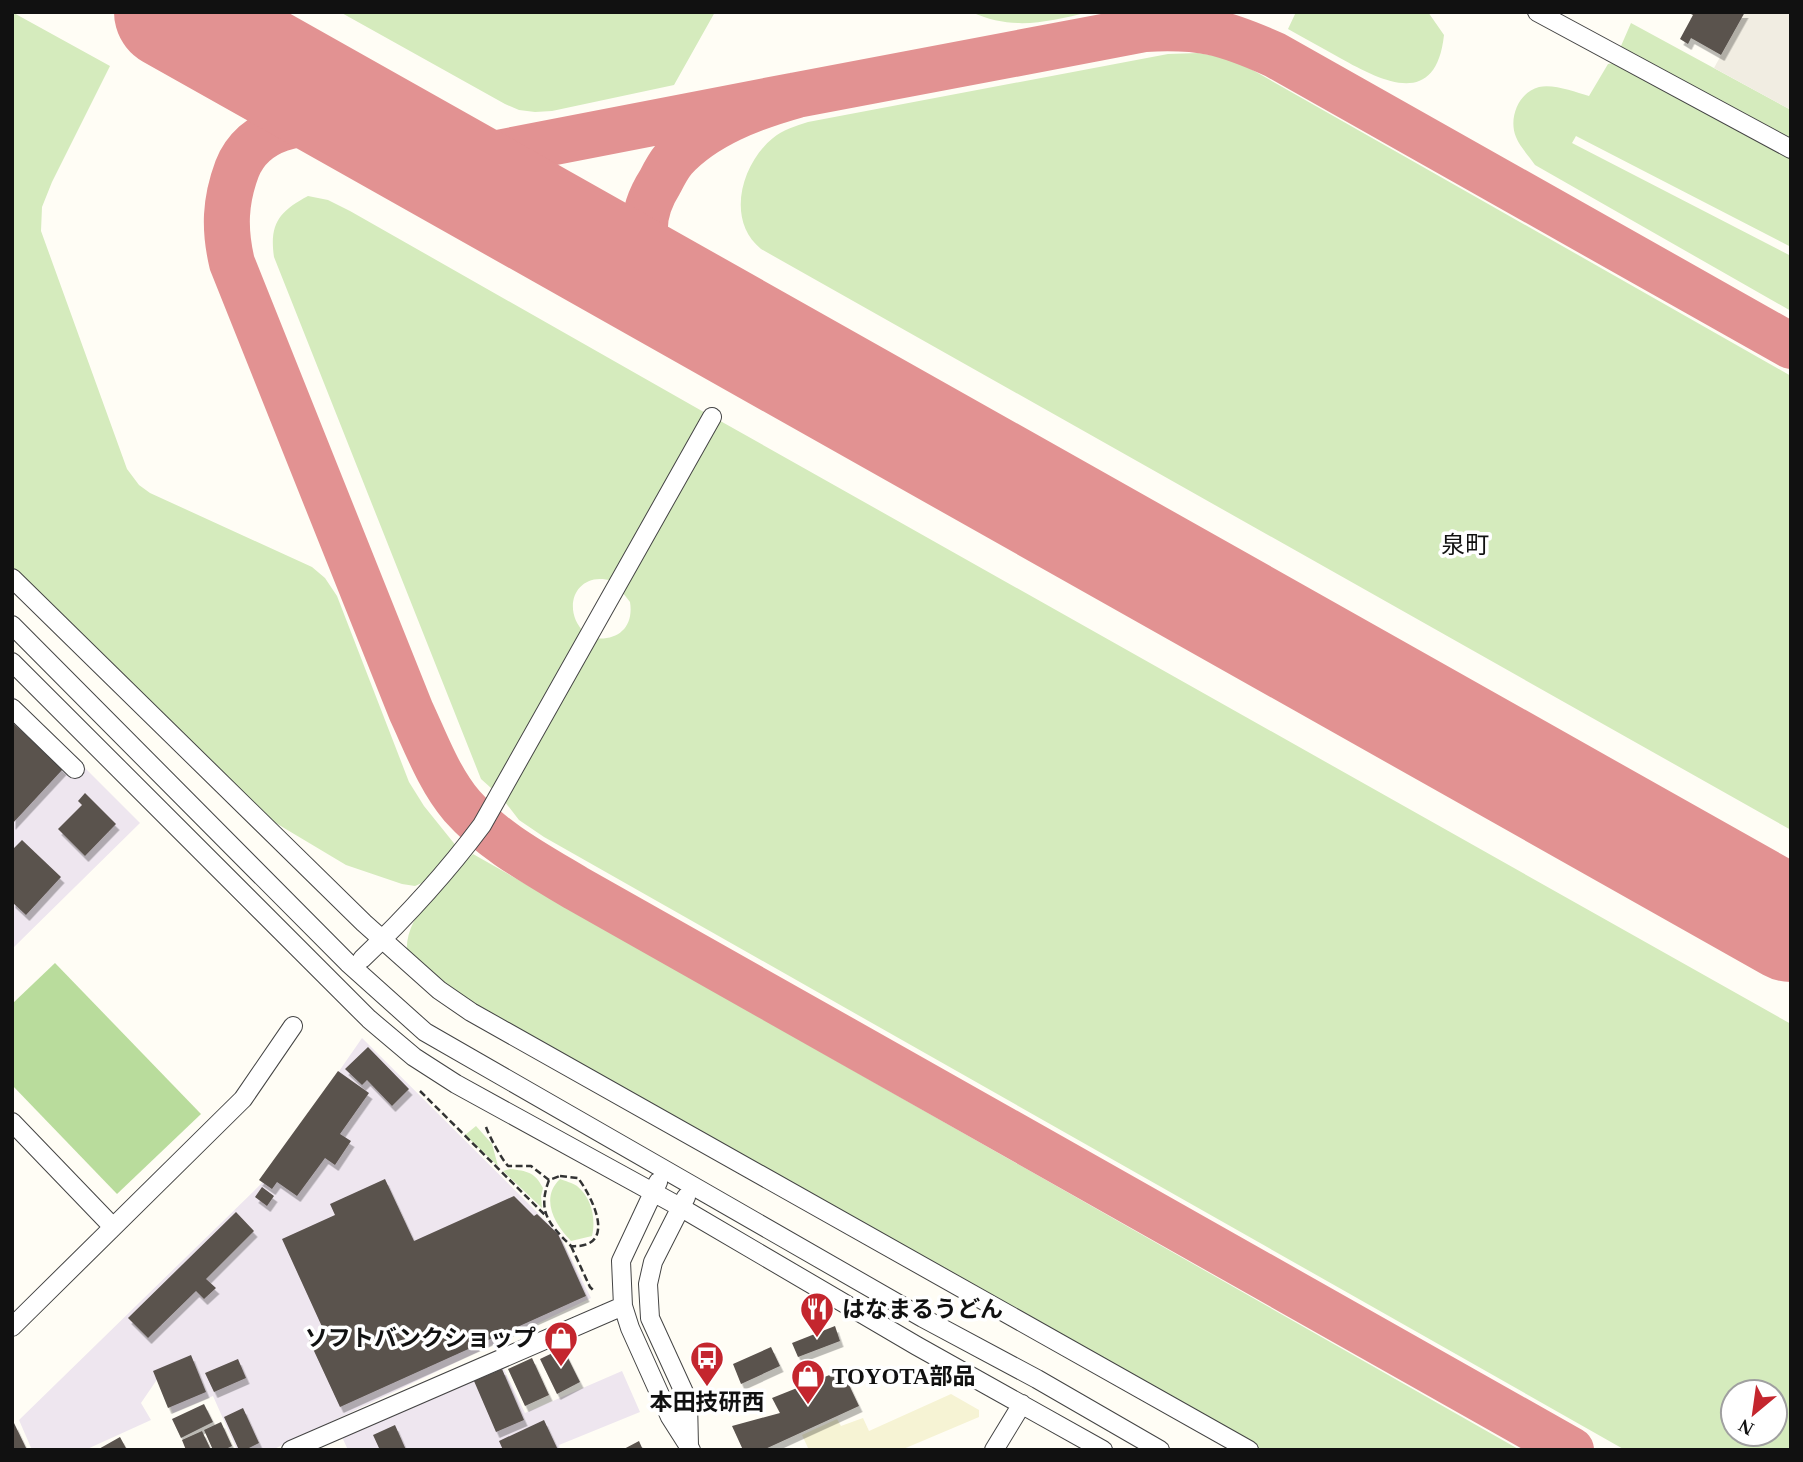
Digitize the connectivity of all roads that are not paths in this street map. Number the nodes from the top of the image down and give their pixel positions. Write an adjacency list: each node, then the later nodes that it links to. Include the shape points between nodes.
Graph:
1 (1537, 12): 2 (street)
2 (1791, 149)
3 (712, 417): 9 (street, via 482,825)
4 (12, 578): 9 (street)
5 (12, 625): 13 (street, via 348,963 425,1032)
6 (12, 662): 15 (street, via 369,1020 456,1084)
7 (12, 708): 8 (street)
8 (75, 769)
9 (383, 940): 10 (street); 26 (street, via 471,1012)
10 (362, 959)
11 (293, 1026): 17 (street, via 243,1100)
12 (12, 1122): 17 (street)
13 (664, 1169): 14 (street); 15 (street)
14 (691, 1185): 16 (street); 25 (street)
15 (653, 1191): 16 (street); 18 (street, via 621,1261)
16 (680, 1207): 20 (street); 21 (street, via 653,1262 648,1284 650,1318 688,1401)
17 (113, 1227): 19 (street)
18 (623, 1306): 21 (street, via 670,1417); 22 (street)
19 (12, 1327)
20 (1022, 1404): 23 (street); 24 (street)
21 (690, 1448)
22 (291, 1450)
23 (994, 1450)
24 (1104, 1450)
25 (1160, 1450)
26 (1248, 1450)

